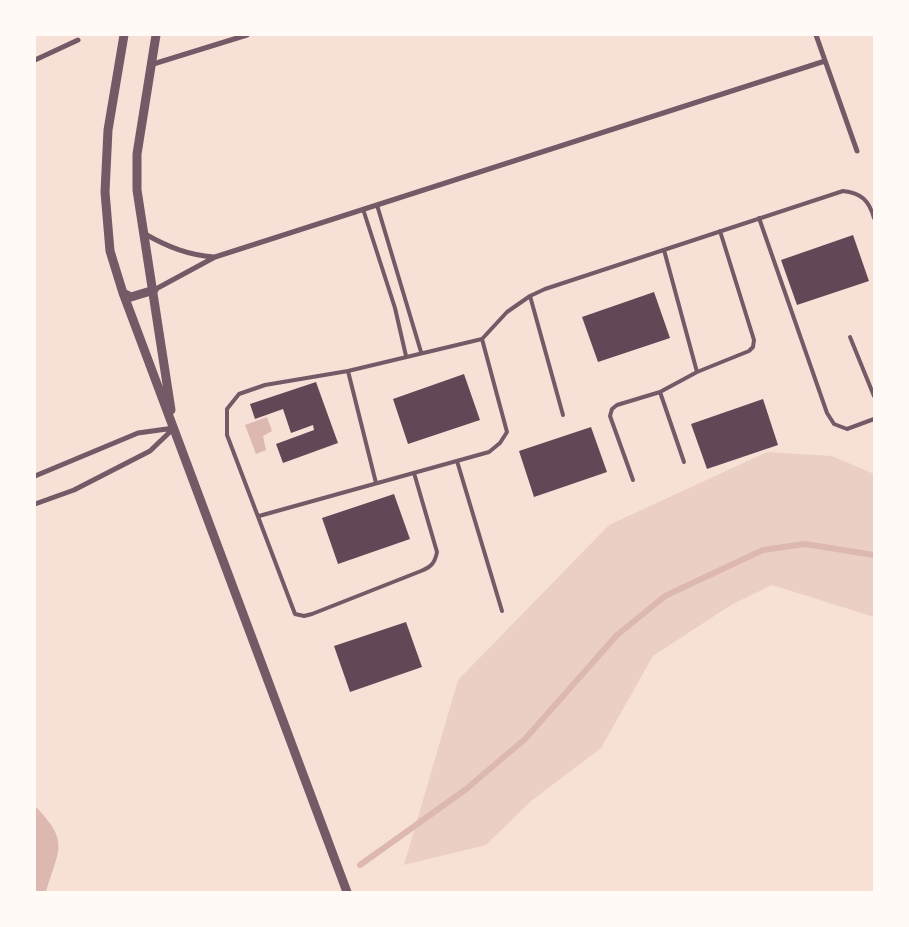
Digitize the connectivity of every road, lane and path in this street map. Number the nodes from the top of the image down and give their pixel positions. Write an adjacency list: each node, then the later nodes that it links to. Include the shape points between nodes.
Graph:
1 (124, 35): 19 (street, via 108,130 105,192 110,251)
2 (156, 35): 8 (street)
3 (246, 35): 8 (street)
4 (816, 35): 7 (street)
5 (78, 40): 6 (street)
6 (35, 60)
7 (826, 61): 9 (street); 10 (street)
8 (150, 65): 15 (street, via 138,154 137,190)
9 (858, 151)
10 (376, 205): 11 (street); 23 (lane)
11 (364, 209): 17 (street); 24 (lane, via 395,308)
12 (758, 218): 13 (lane, via 843,191 856,192 870,204); 14 (lane); 30 (lane, via 827,412 834,424 847,429)
13 (874, 218)
14 (720, 231): 16 (lane); 26 (lane, via 754,340 753,347)
15 (145, 234): 17 (street, via 190,255); 18 (street)
16 (664, 250): 20 (lane); 26 (lane)
17 (215, 257): 18 (street)
18 (154, 290): 19 (street, via 131,297); 31 (street)
19 (123, 293): 31 (street)
20 (530, 296): 22 (lane, via 507,312); 29 (lane)
21 (850, 337): 28 (lane)
22 (482, 339): 23 (lane); 32 (lane, via 506,432 500,443 489,452)
23 (421, 352): 24 (lane)
24 (406, 356): 25 (lane)
25 (348, 371): 37 (lane); 39 (lane, via 265,385 240,394 227,408 227,435)
26 (697, 372): 27 (lane)
27 (660, 392): 33 (lane); 36 (lane, via 617,405 610,416)
28 (874, 396)
29 (563, 415)
30 (874, 419)
31 (174, 428): 35 (street, via 138,433); 38 (street, via 150,451 74,490); 41 (street)
32 (457, 461): 34 (lane); 40 (lane)
33 (684, 462)
34 (414, 473): 37 (lane); 39 (lane, via 437,552 435,561 421,571 304,616 295,614)
35 (35, 476)
36 (633, 480)
37 (376, 483): 39 (lane)
38 (35, 504)
39 (258, 516)
40 (502, 611)
41 (347, 892)

